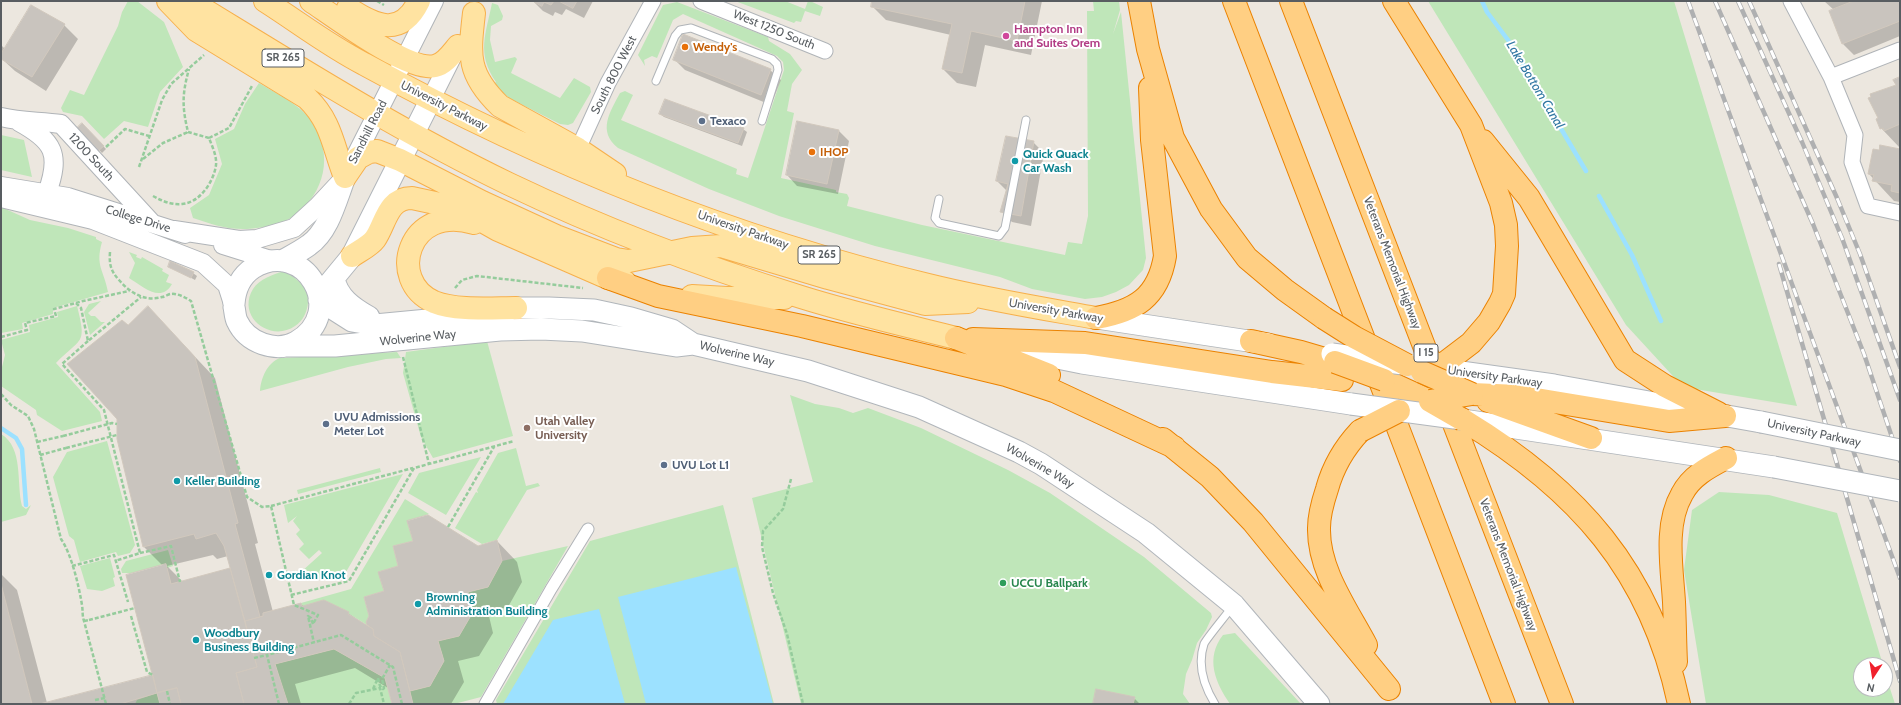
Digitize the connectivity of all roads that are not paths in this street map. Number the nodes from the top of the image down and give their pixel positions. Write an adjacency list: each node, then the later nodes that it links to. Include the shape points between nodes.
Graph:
1 (168, 1): 33 (main road, via 196,30 307,98 316,107 332,134 335,154)
2 (190, 1): 25 (main road, SR 265)
3 (265, 1): 22 (main road, University Parkway / SR 265, via 362,64)
4 (311, 1): 20 (main road, via 362,35)
5 (337, 1): 6 (main road, via 367,20 382,26 395,25 407,19)
6 (419, 1)
7 (434, 1): 20 (street, Sandhill Road)
8 (652, 1): 31 (street, South 800 West, via 608,83)
9 (701, 1): 19 (street, West 1250 South)
10 (1139, 1): 17 (highway)
11 (1234, 1): 79 (highway)
12 (1291, 1): 80 (highway, Veterans Memorial Highway / I 15)
13 (1394, 1): 29 (highway)
14 (1790, 1): 21 (street)
15 (475, 7): 16 (street); 31 (main road, via 470,57 476,75 489,95 500,106)
16 (458, 46): 20 (main road, via 436,66 418,65); 24 (street)
17 (1148, 49): 53 (highway, via 1152,140 1165,256 1162,274 1144,300 1131,309); 60 (highway, bridge, via 1173,138 1211,209 1247,258 1324,318 1354,337)
18 (1900, 50): 21 (street)
19 (824, 51)
20 (405, 59): 22 (street, Sandhill Road)
21 (1831, 77): 39 (street, via 1855,135 1852,162 1868,206)
22 (394, 80): 24 (main road, University Parkway / SR 265); 25 (street, Sandhill Road)
23 (656, 81): 28 (lane, via 675,36 680,30 691,28 772,59 777,64 778,70)
24 (431, 99): 30 (main road); 36 (main road, University Parkway / SR 265, via 530,148)
25 (377, 114): 30 (main road, SR 265); 33 (street, Sandhill Road)
26 (9, 119): 35 (street, 1200 South, via 40,133 52,150 54,168); 40 (street, 1200 South, via 61,124)
27 (1026, 120): 38 (lane, via 1005,228 999,236 939,223 936,218)
28 (762, 121)
29 (1471, 125): 60 (highway, via 1501,203 1506,225 1508,246 1504,294 1489,322 1466,347 1446,362); 65 (highway, via 1529,198 1626,360 1665,386)
30 (413, 134): 32 (main road); 43 (main road, SR 265, via 511,185)
31 (578, 149): 36 (main road)
32 (400, 160): 33 (main road, via 377,151 369,152 358,158); 43 (main road, via 482,202 601,255 629,261); 44 (main road)
33 (345, 177): 41 (street, Sandhill Road, via 294,228 257,239 239,240); 45 (main road, via 328,220 316,239)
34 (1, 186): 35 (street, College Drive)
35 (47, 193): 40 (street, College Drive)
36 (647, 196): 50 (main road, University Parkway / SR 265, via 821,256 927,285)
37 (1, 198): 51 (street, College Drive, via 93,220 203,263 226,285)
38 (939, 199)
39 (1900, 213)
40 (152, 223): 41 (street, College Drive)
41 (174, 230): 45 (street, College Drive)
42 (498, 230): 44 (main road, via 468,213 449,206 406,198 390,208 374,240); 47 (main road); 52 (main road, via 455,219 425,226 411,245 410,269 416,287 435,302 459,307)
43 (670, 253): 49 (main road, SR 265); 50 (main road, via 721,246 925,304)
44 (352, 256): 46 (main road)
45 (278, 261): 48 (main road, via 295,265 306,272 315,283); 51 (main road, via 260,264 249,271 240,281)
46 (334, 278): 48 (main road); 54 (main road, via 339,294 348,303)
47 (599, 284): 49 (main road, via 698,297); 68 (highway, via 802,326 1019,379 1067,396)
48 (319, 298): 54 (main road, Wolverine Way, via 352,321 375,326); 58 (main road, via 319,315 310,332)
49 (803, 298): 55 (main road, SR 265)
50 (995, 300): 53 (main road, University Parkway / SR 265)
51 (234, 305): 58 (main road, via 238,322 246,334 259,343 274,347)
52 (516, 308): 54 (main road, Wolverine Way); 57 (main road, Wolverine Way, via 594,310 672,330)
53 (1096, 318): 56 (main road, University Parkway / SR 265)
54 (385, 325)
55 (956, 338): 59 (highway, via 1086,343 1272,372); 64 (main road, SR 265, bridge, via 1082,363); 68 (highway, via 1081,389 1130,416)
56 (1251, 341): 59 (highway, via 1301,352)
57 (693, 344): 58 (main road, Wolverine Way, via 676,346 582,331 542,329 500,330 335,346); 73 (main road, Wolverine Way, via 808,371 919,407 1019,452 1146,533)
58 (285, 346)
59 (1336, 365): 60 (main road, bridge); 61 (highway)
60 (1420, 368): 61 (highway); 62 (highway, bridge)
61 (1384, 380): 63 (highway)
62 (1480, 391): 63 (highway, bridge); 65 (highway, via 1669,421); 67 (highway)
63 (1430, 401): 64 (highway, bridge); 66 (highway, bridge)
64 (1399, 411): 66 (main road, SR 265, bridge); 74 (highway, bridge, via 1360,432 1347,445 1331,475 1319,528 1321,553 1330,578)
65 (1723, 414): 69 (main road, University Parkway, bridge)
66 (1463, 420): 67 (main road, SR 265); 75 (highway, via 1505,447 1572,503 1595,527 1636,585 1654,622)
67 (1591, 438): 70 (main road, SR 265)
68 (1174, 447): 74 (highway, via 1210,477 1254,522)
69 (1900, 450)
70 (1726, 458): 71 (main road, SR 265, bridge); 75 (highway, via 1707,468 1688,485 1678,501 1674,519 1670,562)
71 (1900, 491)
72 (588, 529): 76 (street)
73 (1234, 605): 77 (lane, via 1204,643 1201,667 1206,690); 78 (main road, Wolverine Way)
74 (1394, 697)
75 (1678, 699)
76 (485, 704)
77 (1215, 704)
78 (1319, 704)
79 (1504, 704)
80 (1562, 704)

